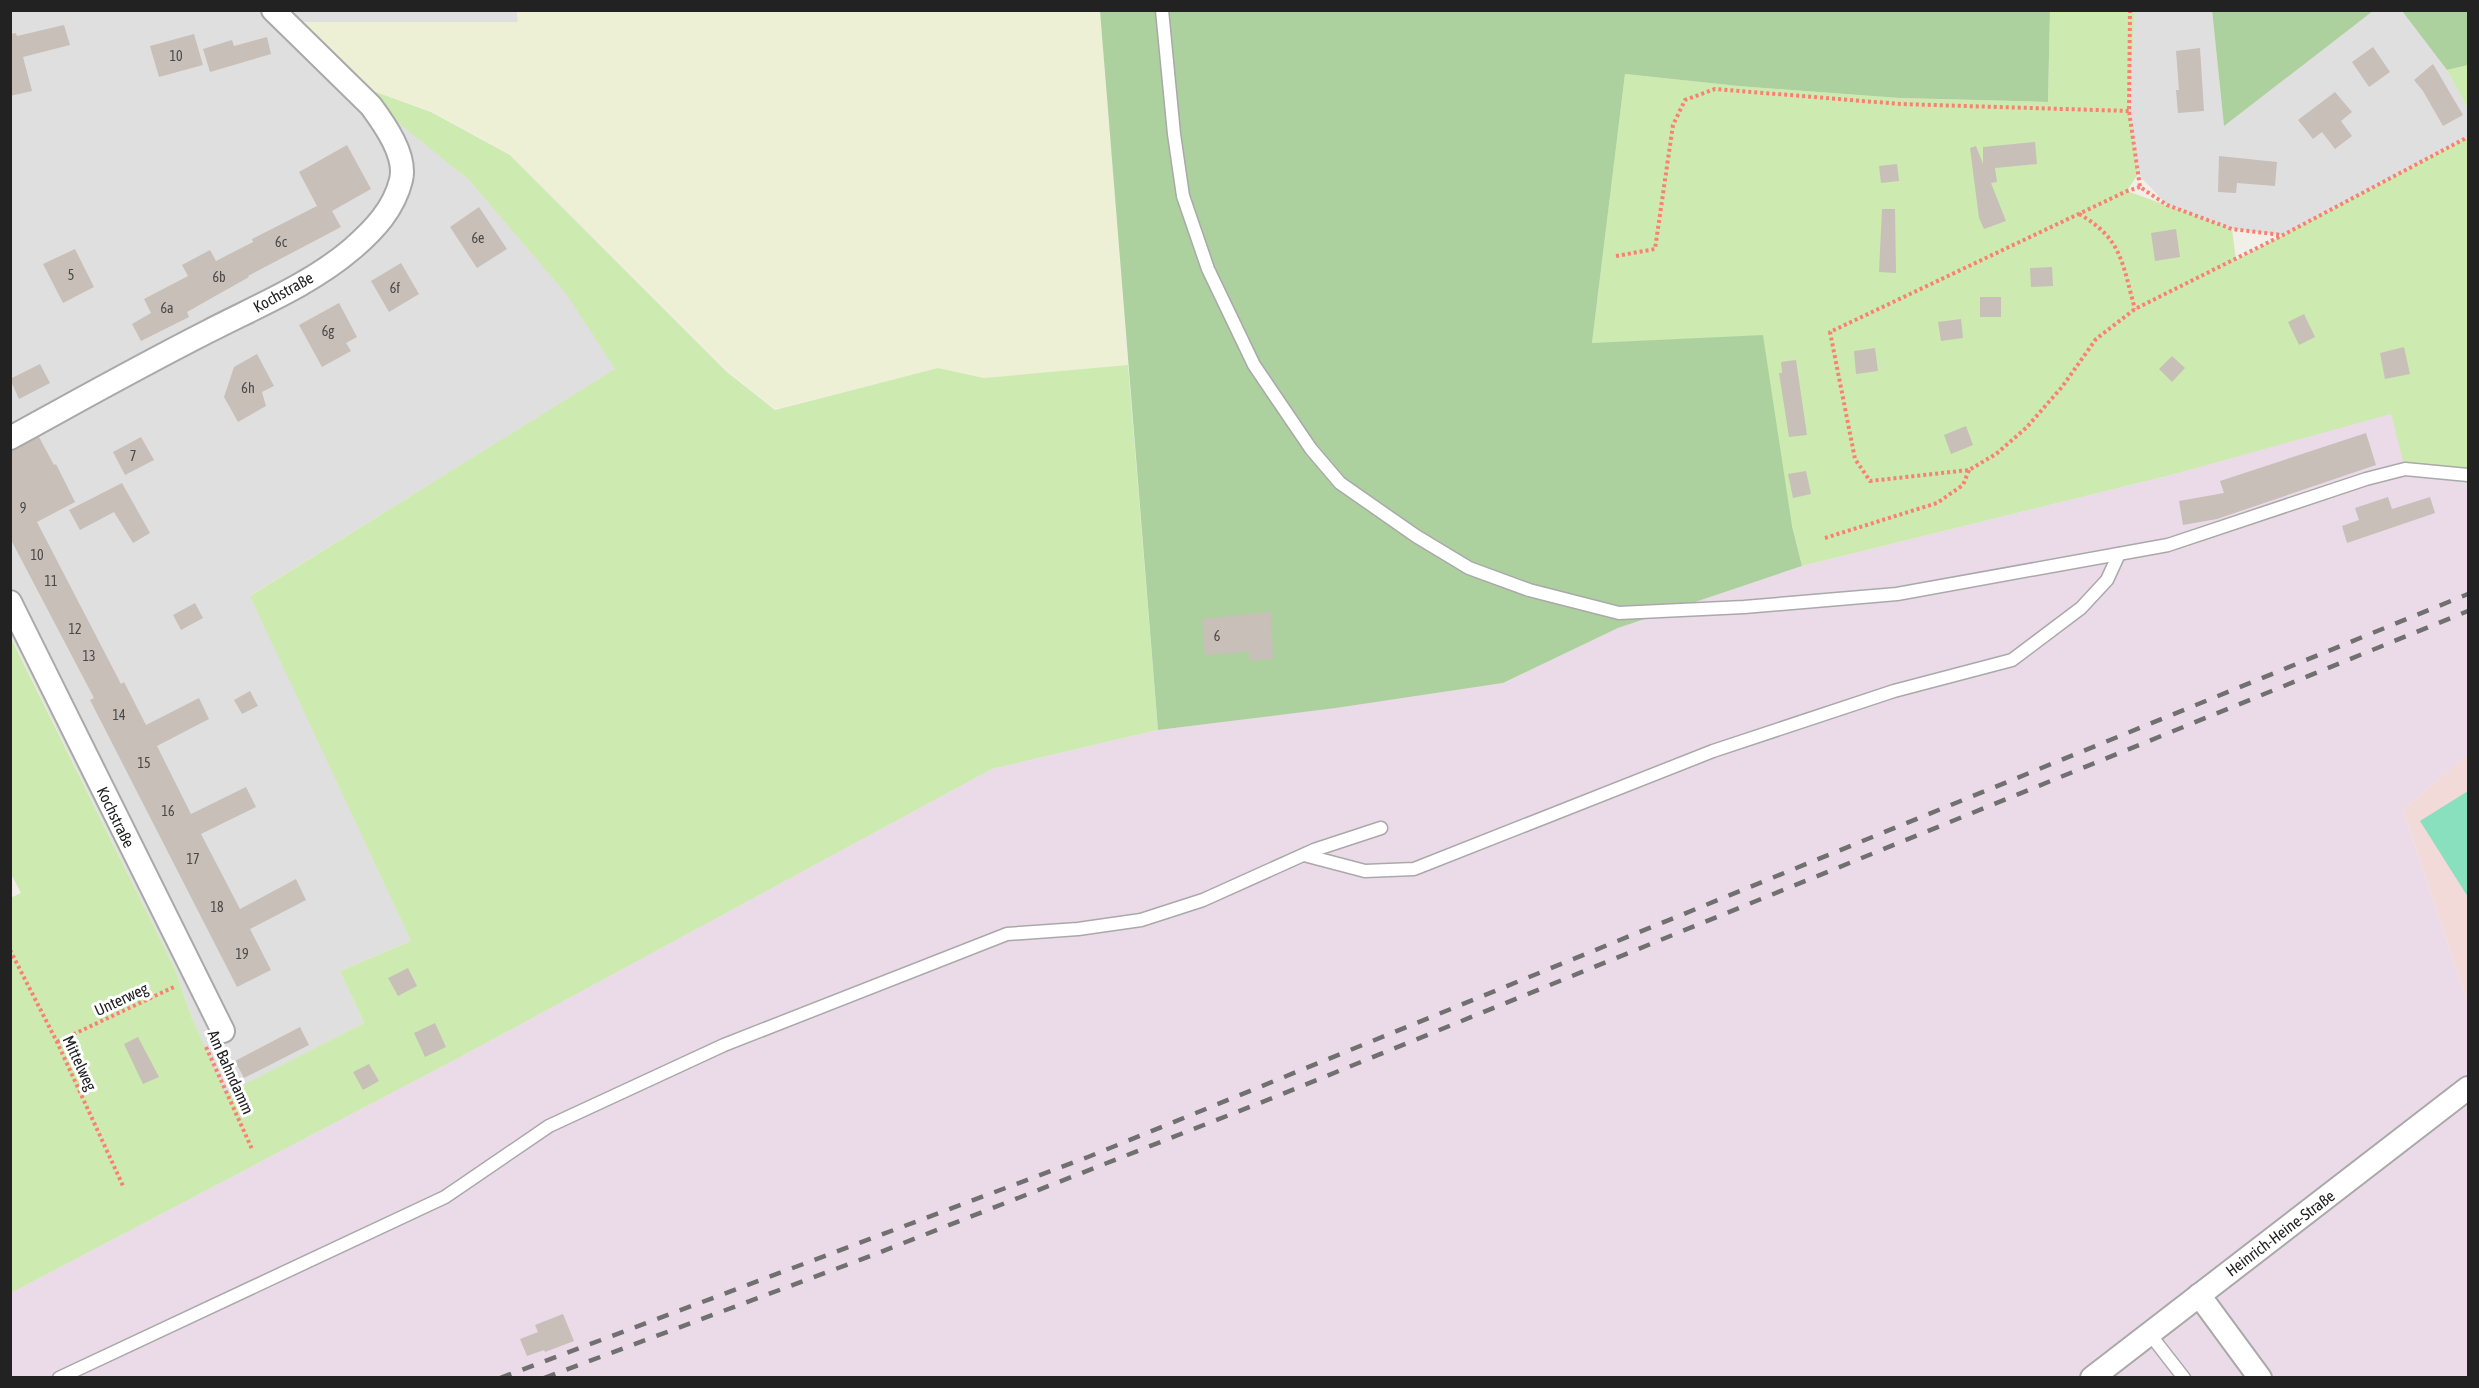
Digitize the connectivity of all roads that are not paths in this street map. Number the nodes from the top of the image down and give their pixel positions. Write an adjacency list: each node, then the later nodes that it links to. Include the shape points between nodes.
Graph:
1 (273, 10): 3 (street, Kochstraße, via 382,121 399,155 402,178 388,214 352,250 301,284)
2 (1162, 10): 5 (lane, via 1183,196 1208,269 1254,365 1311,449 1340,483 1469,568 1529,590 1619,613 1897,594)
3 (10, 438)
4 (2469, 475): 5 (lane, via 2405,469 2168,545)
5 (2119, 554): 8 (lane, via 2107,580 2081,608 2012,660 1894,691 1713,752 1414,869 1365,871)
6 (10, 602): 9 (street, Kochstraße, via 196,977)
7 (1381, 828): 8 (lane)
8 (1304, 855): 13 (lane, via 1203,900 1140,920 1007,934 724,1045 549,1126 445,1197)
9 (214, 1038)
10 (2469, 1088): 11 (street, Heinrich-Heine-Straße)
11 (2199, 1295): 12 (street, Heinrich-Heine-Straße); 16 (street)
12 (2149, 1333): 14 (street, Heinrich-Heine-Straße); 15 (lane)
13 (60, 1377)
14 (2092, 1377)
15 (2184, 1377)
16 (2260, 1377)

